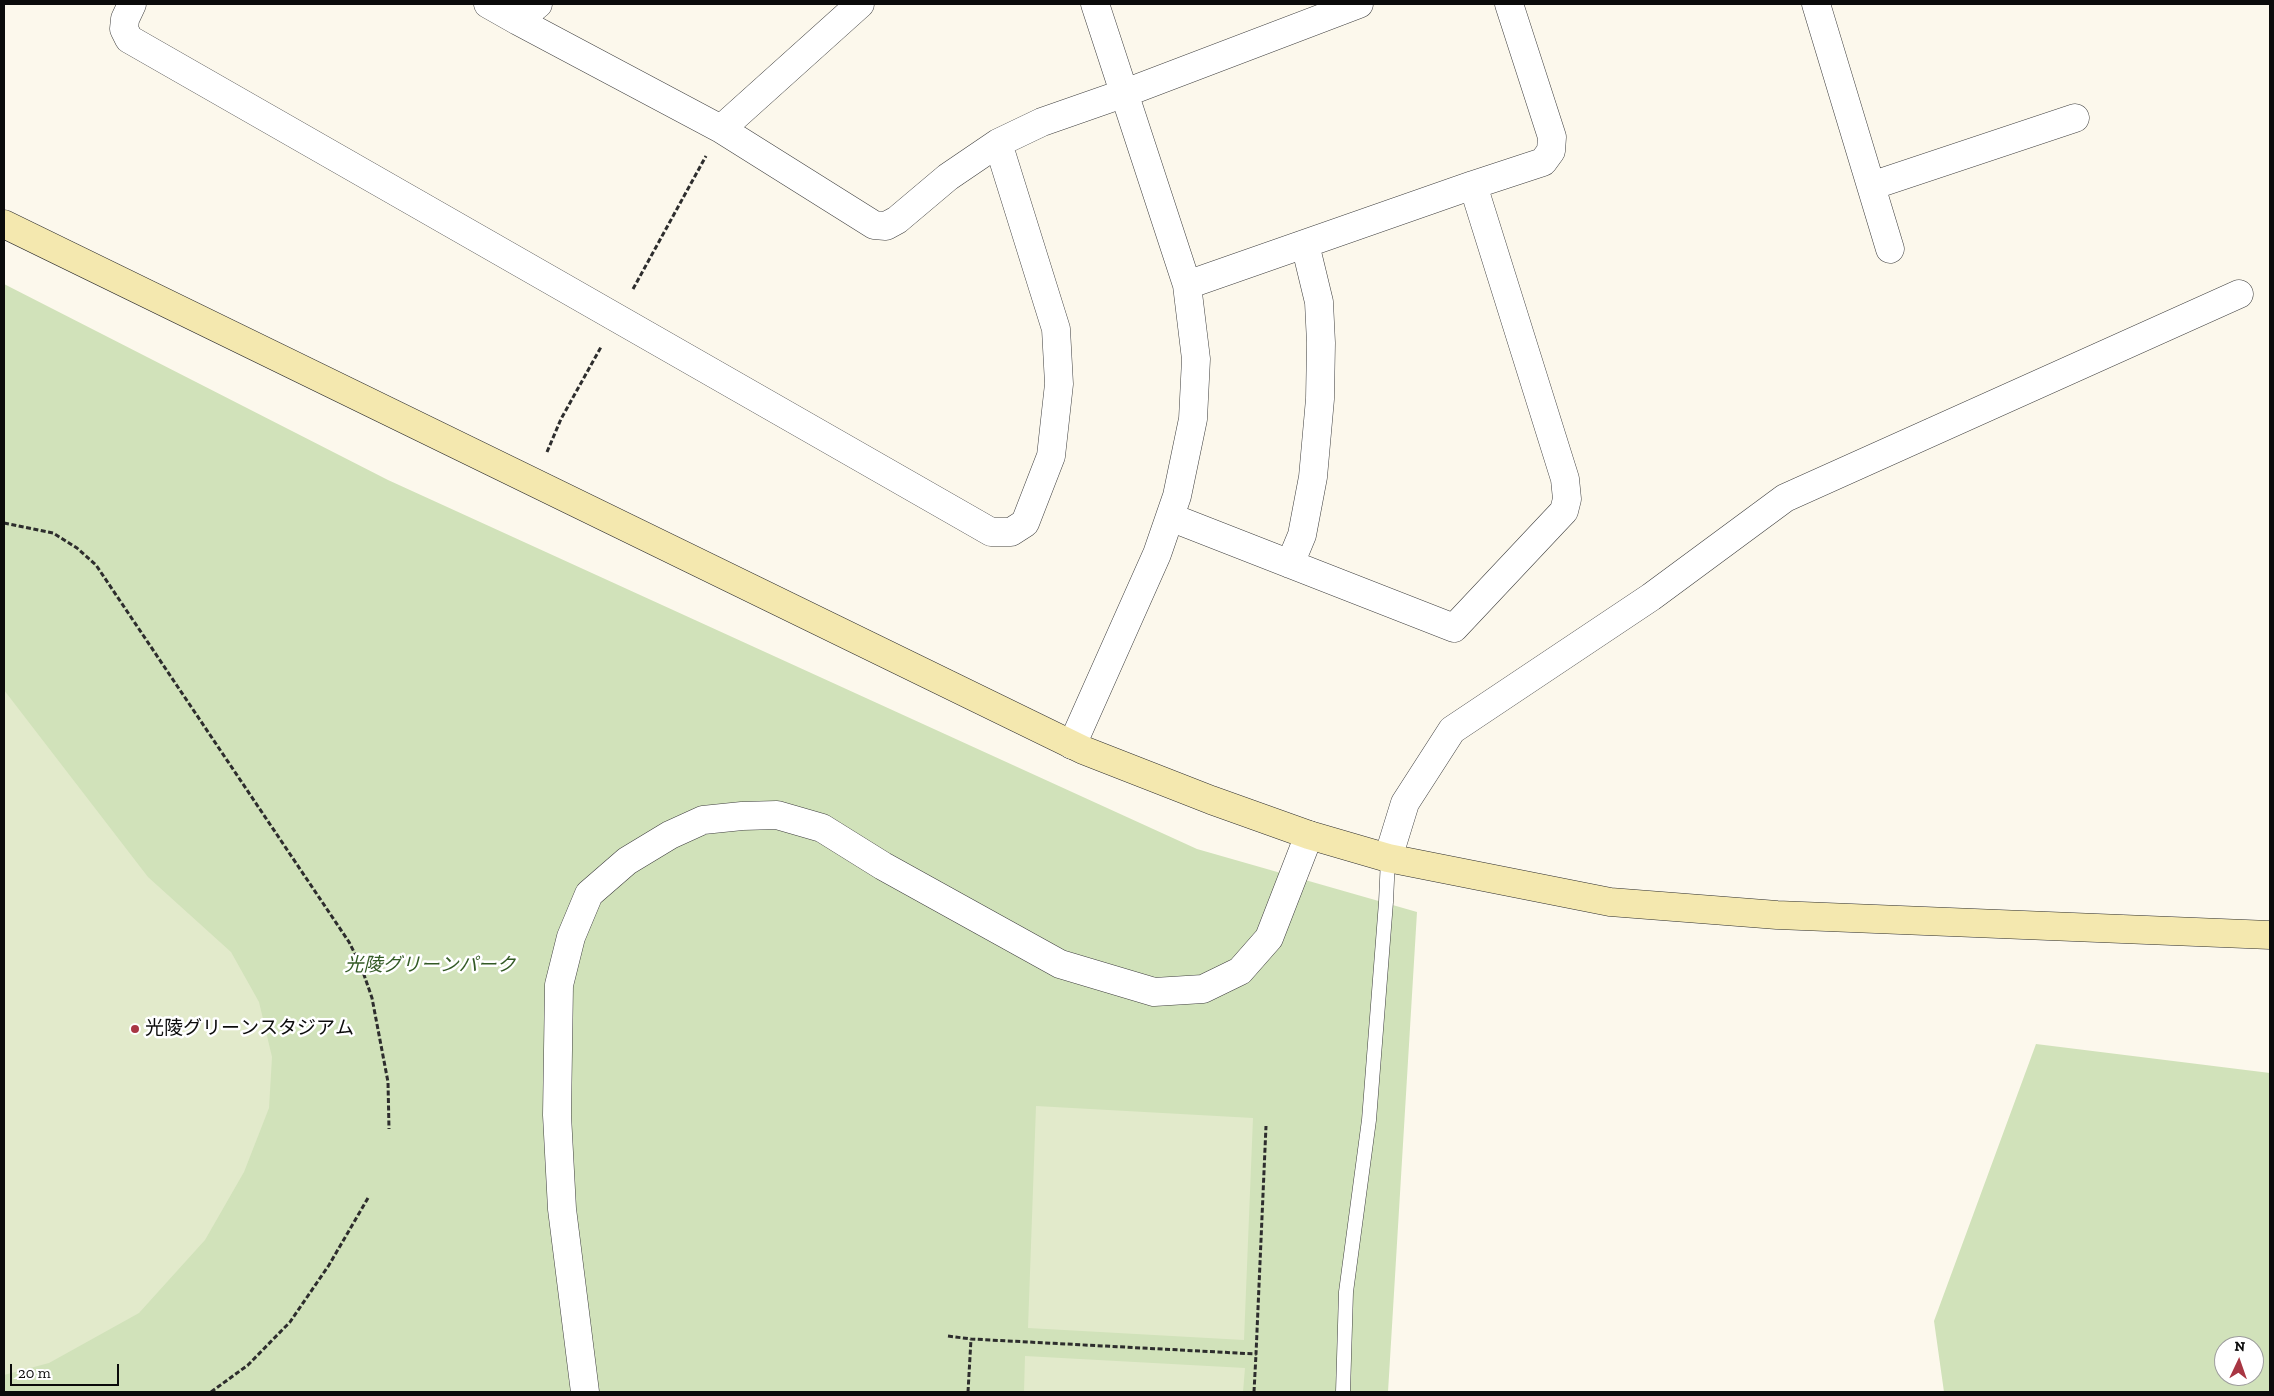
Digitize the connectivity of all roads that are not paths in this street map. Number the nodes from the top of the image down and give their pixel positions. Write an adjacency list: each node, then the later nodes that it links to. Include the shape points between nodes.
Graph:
1 (132, 4): 12 (street, via 124,29 129,38 991,532 1011,532 1025,523 1051,456 1059,384 1056,329)
2 (488, 4): 8 (street)
3 (860, 4): 11 (street)
4 (1095, 4): 9 (street)
5 (1359, 4): 9 (street)
6 (1509, 4): 13 (street, via 1552,137 1552,151 1543,162)
7 (1816, 4): 14 (street)
8 (528, 12): 11 (street)
9 (1125, 93): 12 (street, via 1042,122); 18 (street)
10 (2075, 118): 14 (street)
11 (720, 130): 12 (street, via 880,226 897,220 948,177)
12 (998, 143)
13 (1473, 185): 16 (street); 21 (street, via 1565,479 1567,499 1564,511 1454,628)
14 (1871, 186): 17 (street)
15 (4, 224): 22 (street)
16 (1305, 244): 18 (street); 21 (street, via 1319,302 1322,343 1320,399 1313,477 1302,535)
17 (1890, 249)
18 (1186, 285): 20 (street, via 1196,359 1193,419 1178,496)
19 (2239, 294): 24 (street, via 1784,498 1643,602 1452,730 1404,803)
20 (1170, 517): 21 (street); 22 (street, via 1157,554)
21 (1290, 564)
22 (1072, 745): 23 (street)
23 (1309, 835): 24 (street); 26 (street, via 1269,938 1240,971 1203,989 1154,992 1060,964 883,866 822,828 777,815 703,820 627,861 590,894 570,937 559,985 557,1115 562,1209)
24 (1388, 858): 25 (street, via 1610,902 1777,916); 27 (lane, via 1369,1120 1346,1292)
25 (2270, 935)
26 (585, 1392)
27 (1343, 1392)

